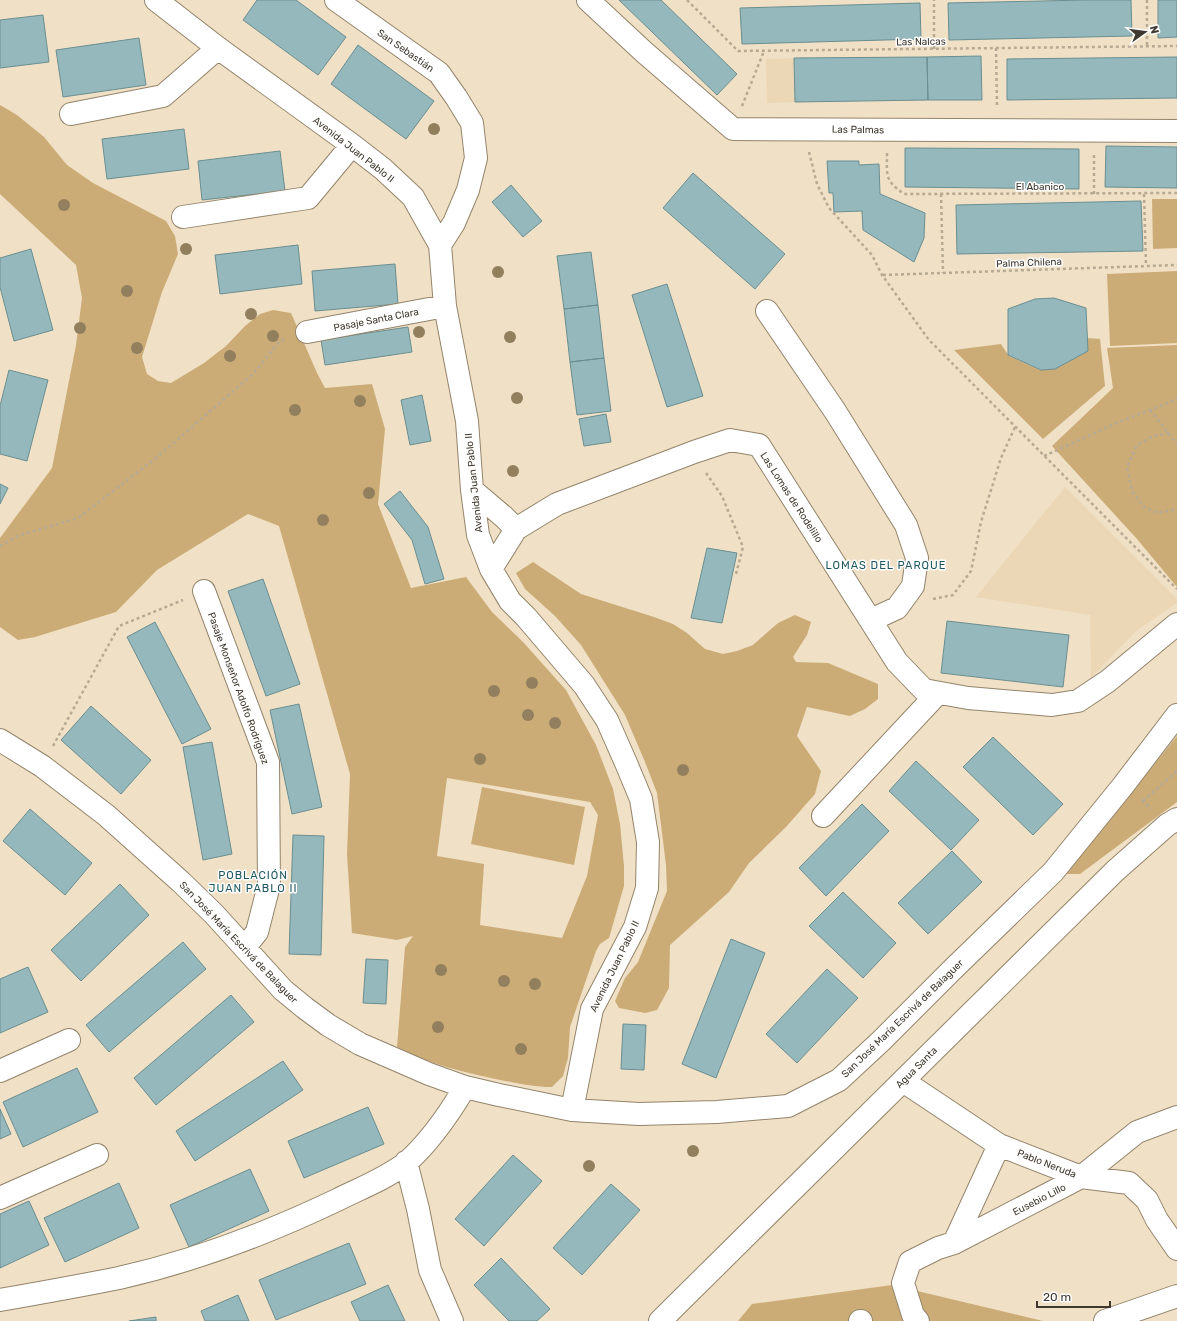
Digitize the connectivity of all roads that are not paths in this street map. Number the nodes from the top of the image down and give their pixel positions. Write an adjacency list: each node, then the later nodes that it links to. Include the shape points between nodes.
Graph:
1 (156, 0): 4 (street, Avenida Juan Pablo II)
2 (336, 0): 9 (street, San Sebastián, via 438,73 472,123 476,158 468,190 454,223)
3 (588, 0): 6 (street, Las Palmas, via 649,57 733,129)
4 (218, 48): 5 (street, via 163,96); 7 (street, Avenida Juan Pablo II)
5 (71, 114)
6 (1177, 131)
7 (352, 145): 8 (street, via 308,198); 9 (street, Avenida Juan Pablo II, via 413,197)
8 (183, 217)
9 (440, 245): 10 (street, Avenida Juan Pablo II)
10 (445, 306): 12 (street, Pasaje Santa Clara); 13 (street, Avenida Juan Pablo II, via 467,421)
11 (767, 311): 17 (street, via 835,411 906,525 917,558 913,586 897,608)
12 (307, 332)
13 (472, 490): 14 (street); 15 (street, Avenida Juan Pablo II, via 478,535)
14 (516, 529): 15 (street, Las Lomas de Rodelillo); 17 (street, Las Lomas de Rodelillo, via 557,504 694,452 730,440 759,445)
15 (491, 569): 29 (street, Avenida Juan Pablo II, via 510,600 584,685 607,720 640,800 648,842 647,888 635,927 592,1009)
16 (204, 591): 24 (street, Pasaje Monseñor Adolfo Rodríguez, via 268,762 269,885 256,932)
17 (870, 620): 19 (street, Las Lomas de Rodelillo, via 897,662 924,690)
18 (1177, 624): 19 (street, Las Lomas de Rodelillo, via 1108,681 1078,701 1052,705)
19 (938, 693): 22 (street)
20 (1177, 716): 29 (street, San José María Escrivá de Balaguer, via 1054,872 839,1080 788,1106 717,1112 639,1114)
21 (0, 740): 24 (street, San José María Escrivá de Balaguer, via 42,766 106,815 181,882)
22 (823, 816)
23 (1172, 822): 27 (street, Agua Santa, via 1115,871)
24 (245, 948): 28 (street, San José María Escrivá de Balaguer, via 283,990 328,1025 360,1044)
25 (69, 1040): 26 (street)
26 (0, 1071)
27 (904, 1081): 31 (street, Pablo Neruda); 41 (street, Agua Santa)
28 (465, 1087): 29 (street, San José María Escrivá de Balaguer); 33 (street, via 432,1135)
29 (572, 1110)
30 (1177, 1117): 34 (street, Eusebio Lillo, via 1137,1132)
31 (998, 1145): 34 (street, Pablo Neruda); 36 (street)
32 (98, 1155): 35 (street)
33 (406, 1162): 39 (street, via 375,1182 307,1214 203,1254 120,1277); 40 (street, via 430,1270)
34 (1081, 1177): 36 (street, Eusebio Lillo); 37 (street, Pablo Neruda, via 1129,1183 1146,1200)
35 (0, 1198)
36 (954, 1243): 42 (street, Eusebio Lillo, via 910,1262 903,1283 913,1315)
37 (1177, 1249)
38 (1177, 1296): 43 (street)
39 (0, 1300)
40 (452, 1321)
41 (660, 1321)
42 (918, 1321)
43 (1105, 1321)

